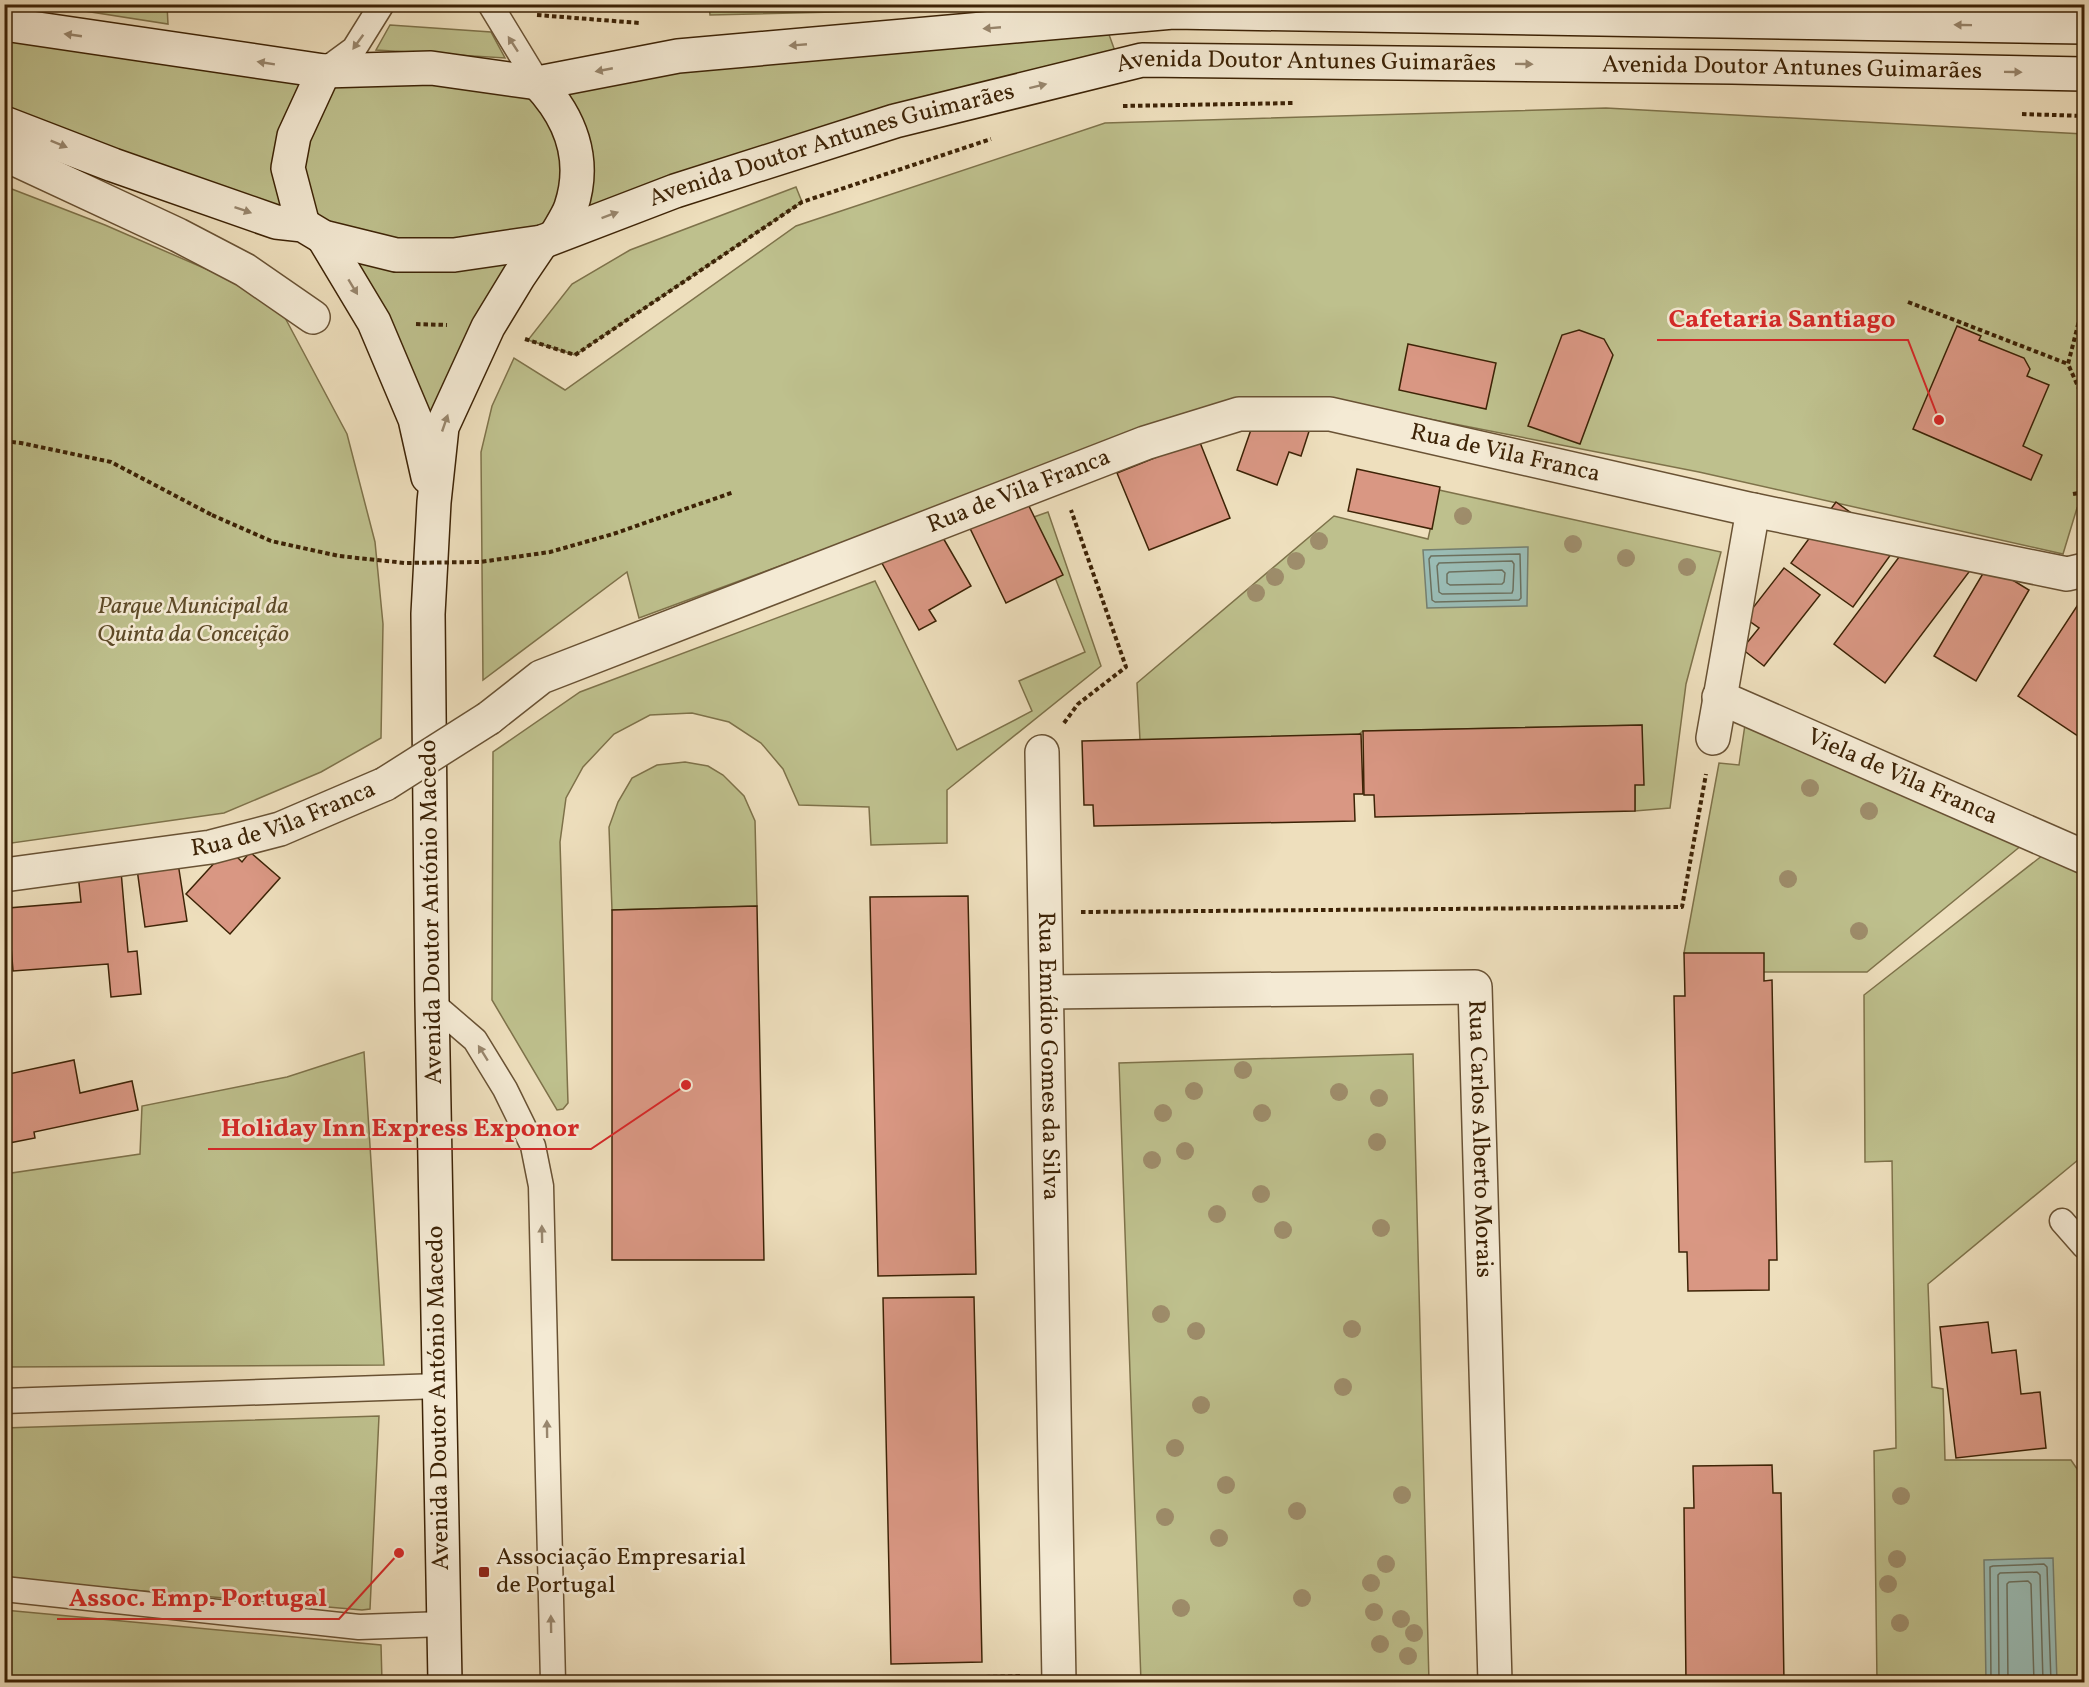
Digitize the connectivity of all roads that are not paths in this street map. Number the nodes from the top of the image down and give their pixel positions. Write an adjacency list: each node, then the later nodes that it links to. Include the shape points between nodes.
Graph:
1 (382, 4): 5 (lane, one-way to 5, via 354,49)
2 (490, 4): 7 (lane, one-way to 2)
3 (4, 24): 5 (main road, Avenida Doutor Antunes Guimarães, one-way to 3)
4 (2085, 27): 7 (main road, Avenida Doutor Antunes Guimarães, one-way to 7, via 1173,12 678,56)
5 (324, 71): 7 (main road, Avenida Doutor Antunes Guimarães, via 431,68); 10 (main road, via 294,136 288,168)
6 (2085, 74): 11 (main road, Avenida Doutor Antunes Guimarães, one-way to 6, via 675,191 895,121 1142,60)
7 (538, 82): 11 (main road, via 569,126 577,154 571,207)
8 (4, 123): 10 (main road, Avenida Doutor Antunes Guimarães, one-way to 10, via 276,222)
9 (4, 154): 12 (main road, via 245,270)
10 (313, 231): 11 (main road, Avenida Doutor Antunes Guimarães, via 396,255 454,255); 13 (main road, Avenida Doutor António Macedo, one-way to 13, via 374,322 416,419)
11 (549, 238): 13 (main road, Avenida Doutor António Macedo, one-way to 11, via 442,427 488,327 519,276)
12 (313, 317)
13 (434, 502): 22 (main road, Avenida Doutor António Macedo, via 428,614)
14 (1753, 510): 15 (main road, Rua de Vila Franca, via 2067,574); 16 (main road); 20 (main road, Rua de Vila Franca, bridge, via 1330,414 1239,414 1145,443 541,677 489,718 385,784 280,829 211,847)
15 (2085, 570)
16 (1719, 697): 17 (main road); 19 (main road, Viela de Vila Franca)
17 (1713, 738)
18 (1042, 752): 21 (main road, Rua Emídio Gomes da Silva)
19 (2085, 857)
20 (4, 874)
21 (1047, 992): 29 (main road, Rua Emídio Gomes da Silva); 32 (main road, Rua Carlos Alberto Morais, via 1475,987)
22 (432, 1003): 25 (main road, Avenida Doutor António Macedo); 31 (lane, one-way to 22, via 541,1186 533,1146 505,1089 475,1040)
23 (2062, 1221): 24 (lane)
24 (2085, 1246)
25 (439, 1386): 26 (lane); 28 (main road, Avenida Doutor António Macedo)
26 (4, 1401)
27 (4, 1589): 28 (lane, via 359,1627)
28 (444, 1624): 30 (main road, Avenida Doutor António Macedo)
29 (1059, 1679)
30 (445, 1683)
31 (553, 1683)
32 (1495, 1683)

